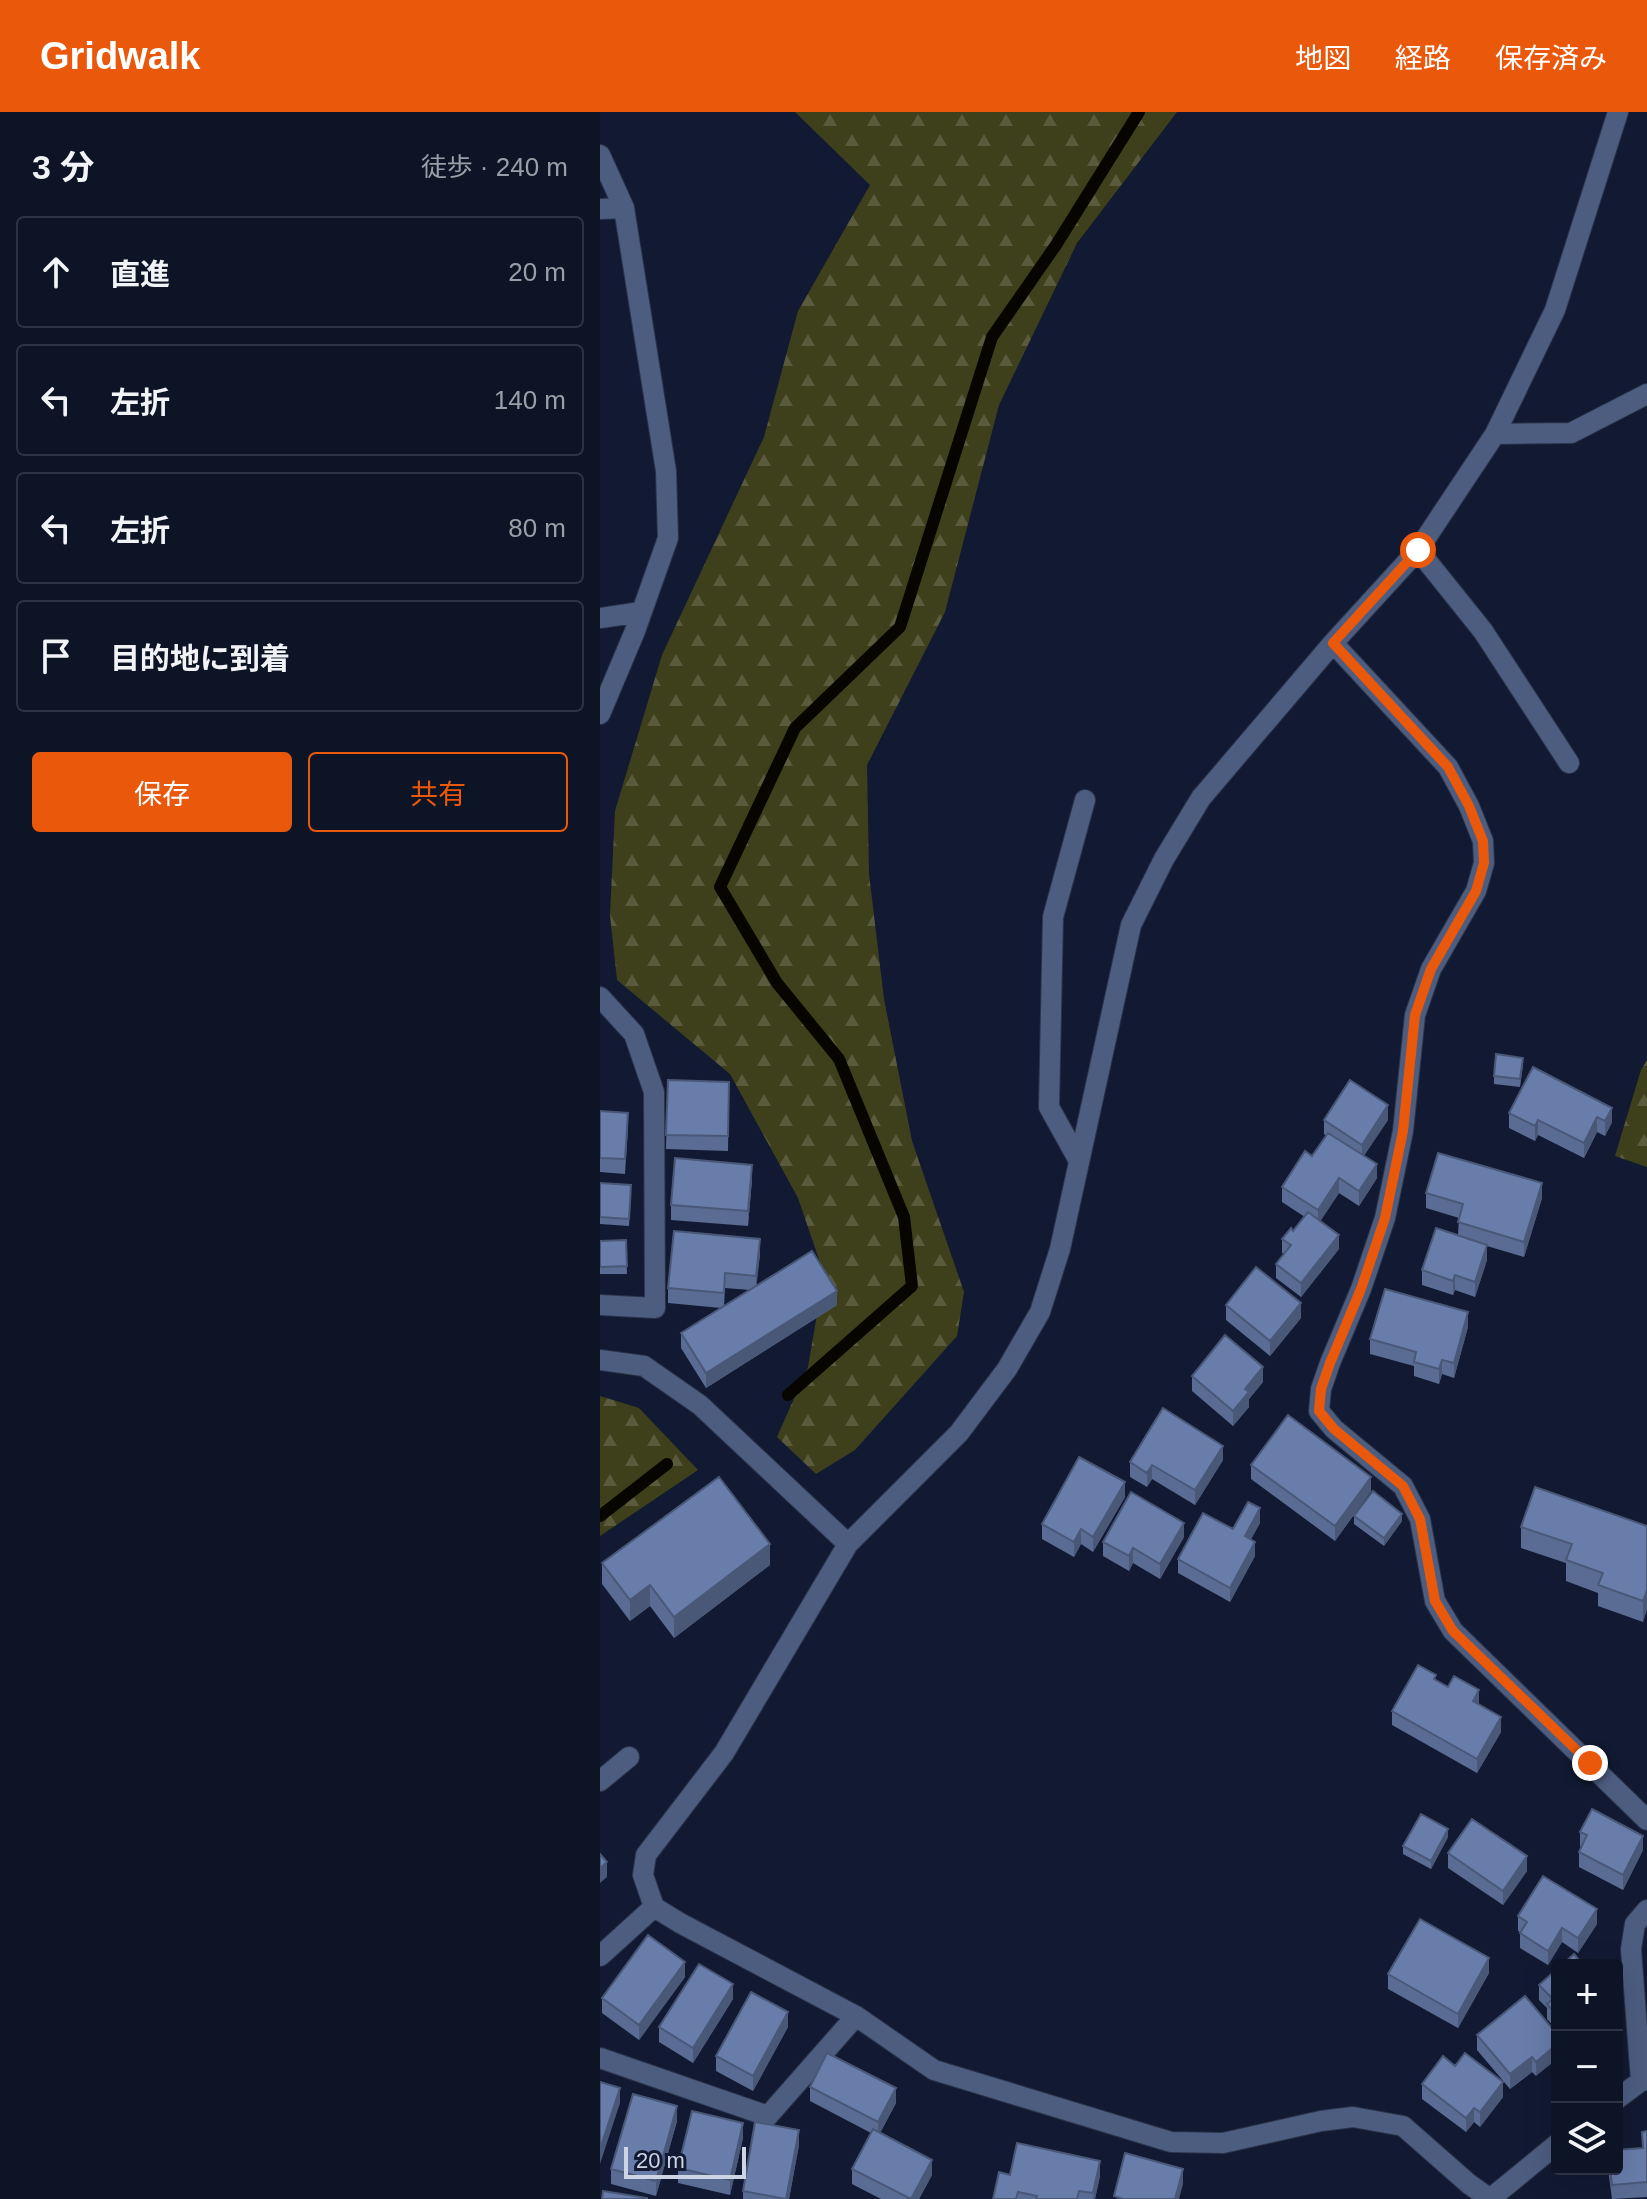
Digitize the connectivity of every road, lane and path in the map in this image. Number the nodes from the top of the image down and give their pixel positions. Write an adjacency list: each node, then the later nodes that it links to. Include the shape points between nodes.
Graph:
1 (1618, 112): 6 (street, via 1555,310)
2 (600, 155): 3 (street)
3 (624, 208): 4 (street); 8 (street, via 666,471 668,538)
4 (600, 209)
5 (1647, 394): 6 (street, via 1571,433)
6 (1495, 434): 7 (street)
7 (1418, 550): 10 (street); 12 (street, via 1483,631)
8 (641, 612): 9 (street); 11 (street)
9 (600, 618)
10 (1333, 643): 15 (street, via 1201,798 1131,925); 21 (street, via 1448,767 1483,841 1484,863 1476,891 1431,969 1415,1015 1403,1131 1385,1218 1321,1389 1319,1411 1403,1486 1420,1519 1435,1601 1453,1631)
11 (600, 714)
12 (1569, 763)
13 (1085, 800): 15 (street, via 1053,917 1049,1107)
14 (600, 997): 16 (street, via 634,1034 654,1092 655,1308)
15 (1079, 1161): 18 (street, via 1040,1312 1007,1369 959,1433)
16 (600, 1305)
17 (600, 1360): 18 (street, via 644,1366 700,1405)
18 (848, 1544): 22 (street, via 724,1753 646,1855 643,1875)
19 (629, 1757): 20 (street)
20 (600, 1781)
21 (1647, 1820)
22 (654, 1907): 24 (street); 25 (street)
23 (1647, 1910): 27 (street, via 1635,1924 1631,1949)
24 (600, 1956)
25 (856, 2016): 26 (street, via 768,2116); 30 (street, via 934,2070 1171,2142 1223,2143 1353,2117 1403,2126)
26 (600, 2058)
27 (1644, 2080): 28 (street)
28 (1623, 2095)
29 (1551, 2149): 30 (street)
30 (1490, 2199)

